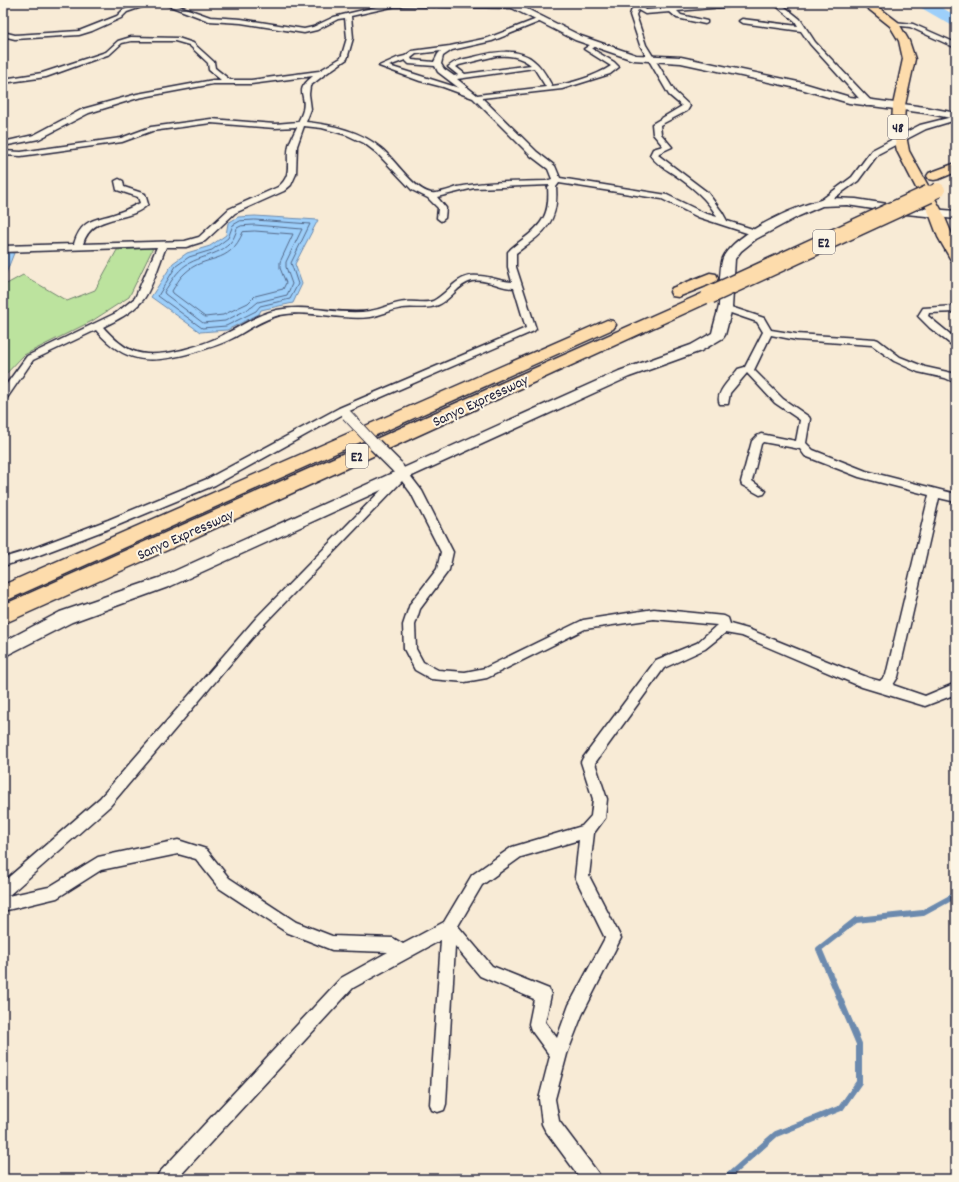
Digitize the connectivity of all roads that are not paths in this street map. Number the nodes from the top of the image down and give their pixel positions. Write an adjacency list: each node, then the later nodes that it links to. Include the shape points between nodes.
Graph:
1 (150, 3): 17 (street, via 125,11 119,17 79,33 15,37)
2 (165, 3): 11 (street, via 209,19 304,30 315,29)
3 (438, 3): 9 (street); 11 (street, via 396,4)
4 (637, 3): 23 (street, via 633,14 642,45)
5 (643, 3): 10 (street, via 640,9 645,12)
6 (747, 3): 10 (street)
7 (776, 3): 16 (street, via 798,20)
8 (866, 3): 15 (main road, 48)
9 (515, 4): 12 (street, via 520,10)
10 (672, 10): 14 (street, via 679,17)
11 (348, 15): 26 (street, via 350,38 344,59)
12 (542, 18): 18 (street, via 578,38); 19 (street, via 507,32)
13 (742, 21): 16 (street)
14 (705, 22)
15 (894, 24): 20 (street, via 911,25); 34 (main road, 48, via 904,41 908,59)
16 (804, 29): 33 (street, via 812,44)
17 (3, 34)
18 (595, 44): 23 (street, via 624,55); 31 (street, via 587,49 615,67 577,82)
19 (498, 46): 21 (street); 25 (street, via 519,54); 27 (street, via 452,67)
20 (956, 46)
21 (450, 48): 22 (street, via 414,52); 24 (street, via 440,55)
22 (407, 58): 24 (street, via 409,62); 32 (street, via 383,66)
23 (650, 58): 33 (street, via 681,60 803,86); 50 (street, via 672,93 686,106 656,124 656,134 668,148 656,151 654,155 706,195 720,212)
24 (437, 64): 28 (street)
25 (536, 66): 27 (street); 31 (street)
26 (321, 73): 30 (street, via 251,82); 36 (street, via 307,86 307,109)
27 (462, 74): 28 (street)
28 (452, 78): 32 (street)
29 (3, 81): 30 (street, via 43,75 108,53 120,42 151,38 176,39 191,44 212,63 211,69)
30 (227, 81): 38 (street, via 137,96 86,111 36,137)
31 (550, 88): 32 (street)
32 (476, 97): 41 (street, via 534,154 552,168)
33 (869, 104): 34 (street)
34 (899, 107): 35 (street, via 945,112); 37 (main road, 48)
35 (956, 117): 37 (street)
36 (302, 124): 39 (street, via 276,126 210,121 152,129 122,140 21,154); 44 (street, via 350,133 367,141 415,188); 52 (street, via 293,146 292,174 288,183 281,189 232,211 202,239 186,244)
37 (900, 137): 45 (street, via 876,152 855,179); 46 (main road, 48, via 903,151)
38 (3, 144)
39 (3, 153)
40 (956, 167): 43 (highway, Sanyo Expressway / E2)
41 (557, 180): 44 (street, via 546,183 474,186); 50 (street, via 664,197 701,215); 57 (street, via 552,187 552,213 545,224 512,252 512,267)
42 (119, 181): 53 (street, via 120,188 142,196 144,204 89,226 81,235)
43 (941, 184): 49 (highway, Sanyo Expressway / E2); 58 (highway, Sanyo Expressway / E2, bridge)
44 (431, 196): 48 (street, via 442,208)
45 (821, 203): 46 (street, via 851,201); 51 (street, via 805,208)
46 (936, 214): 47 (street); 55 (main road, 48)
47 (956, 215)
48 (441, 218)
49 (836, 221)
50 (723, 222): 51 (street)
51 (756, 233): 59 (street, via 740,244 729,259)
52 (162, 245): 53 (street); 61 (street, via 139,299 119,315)
53 (78, 246): 54 (street)
54 (3, 249)
55 (956, 257)
56 (745, 262): 58 (highway, Sanyo Expressway / E2)
57 (517, 285): 61 (street, via 470,278 436,303 426,306 403,305 371,314 354,315 305,310 276,313 223,338 164,357 143,357 125,352 112,343); 68 (street, via 531,329)
58 (710, 286): 75 (highway, Sanyo Expressway / E2); 76 (highway, Sanyo Expressway / E2, via 181,536)
59 (725, 308): 62 (street, via 761,320); 70 (street, via 718,335 696,348 624,374)
60 (956, 309): 63 (street, via 926,310 923,316)
61 (97, 326): 66 (street, via 30,358)
62 (768, 332): 64 (street); 65 (street, via 796,337 875,342 897,359 922,370 948,375)
63 (956, 344)
64 (749, 370): 67 (street, via 742,371 724,393); 69 (street, via 779,401 805,419 801,443)
65 (956, 380)
66 (3, 396)
67 (724, 402)
68 (345, 413): 70 (street, bridge); 74 (street, via 211,482 112,523)
69 (803, 446): 71 (street, via 761,438 756,442 746,482); 72 (street, via 809,452 863,474)
70 (400, 470): 77 (street, via 416,491 447,552 443,570 414,607 409,625 410,649 418,666 436,675 465,677 487,673 583,625 610,620 654,614 724,621); 78 (street, via 165,582 66,617); 82 (street, via 261,620 105,802)
71 (760, 491)
72 (935, 493): 73 (street); 79 (street, via 892,677)
73 (956, 498)
74 (3, 562)
75 (3, 594)
76 (3, 615)
77 (723, 628): 79 (street, via 744,632 867,683); 81 (street, via 701,646 660,664 588,762 600,800 598,818)
78 (3, 650)
79 (883, 687): 80 (street, via 926,700 937,698)
80 (956, 688)
81 (587, 831): 84 (street, via 517,852 477,880); 86 (street, via 582,877 613,938 575,1010)
82 (3, 891)
83 (3, 904): 85 (street, via 52,893 98,864 178,847 201,854 224,883 291,927 332,943 393,945)
84 (449, 927): 85 (street); 86 (street, via 486,971 543,995 537,1024); 87 (street)
85 (402, 953): 88 (street, via 347,983)
86 (559, 1054): 89 (street, via 547,1099 551,1124)
87 (438, 1104)
88 (165, 1179)
89 (592, 1179)

